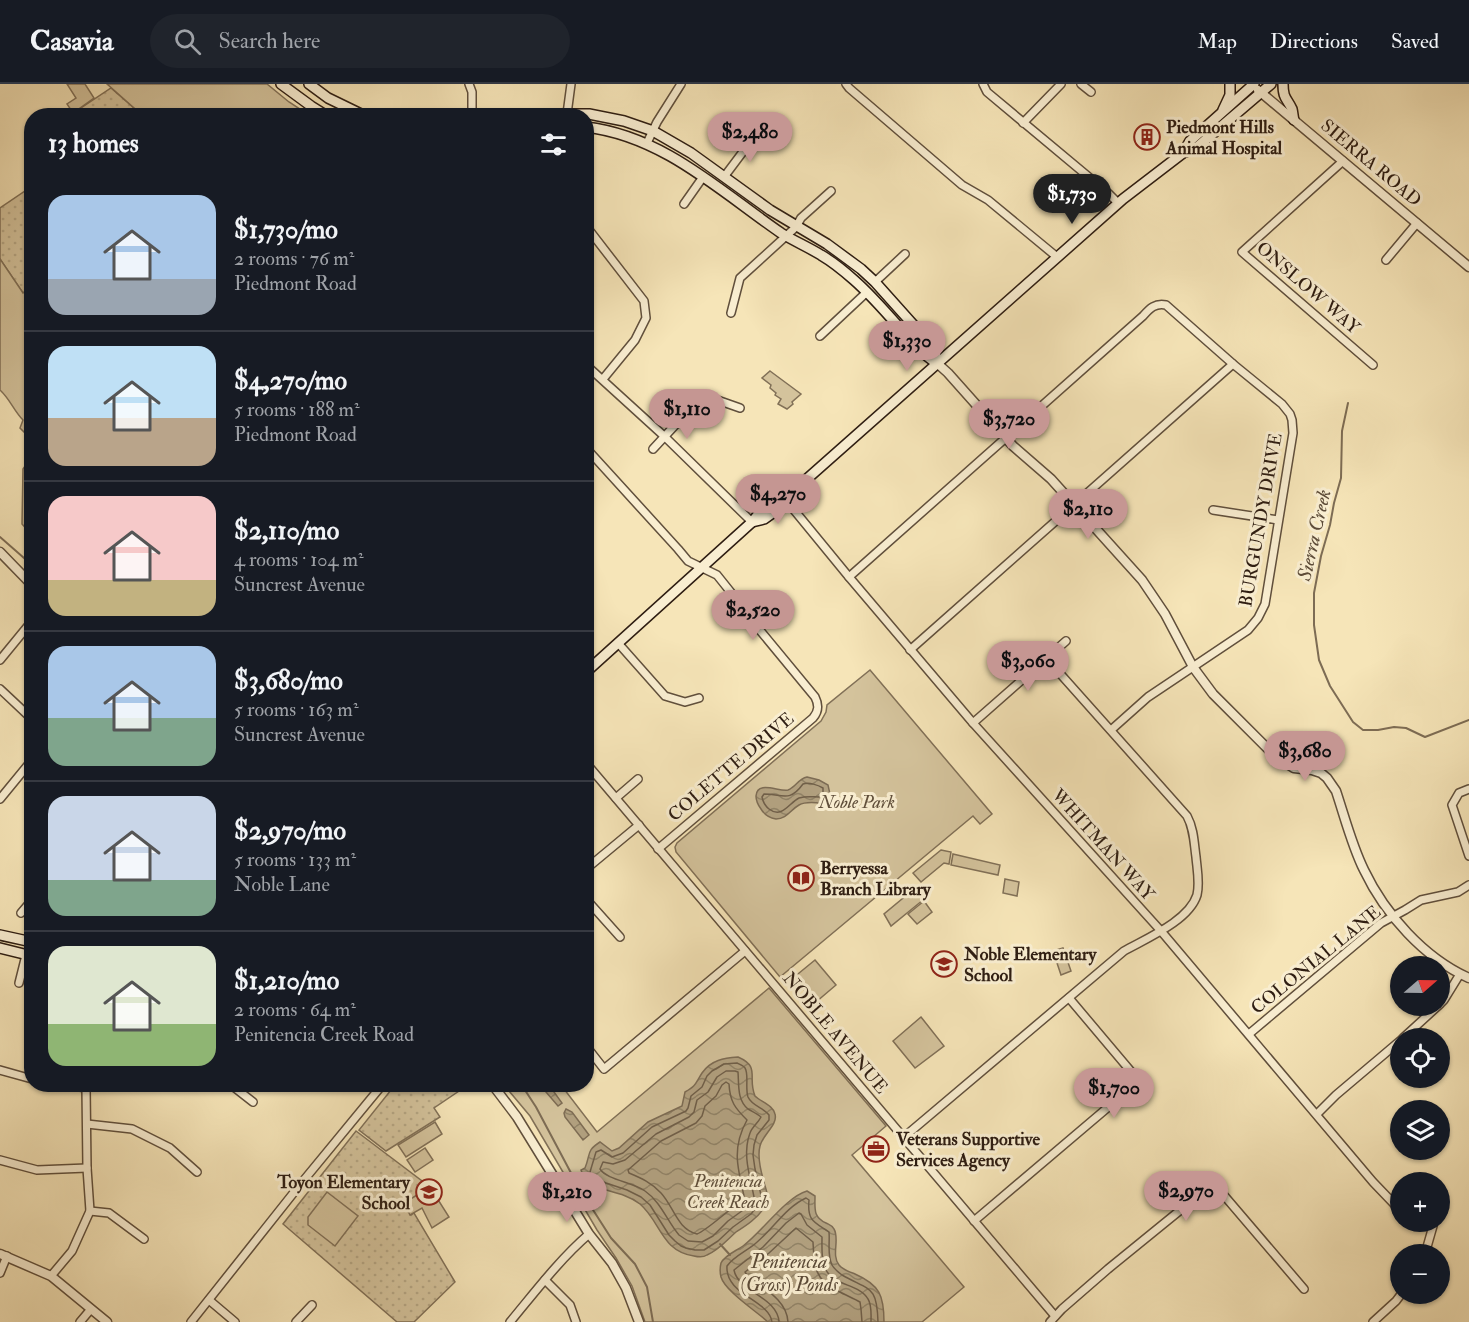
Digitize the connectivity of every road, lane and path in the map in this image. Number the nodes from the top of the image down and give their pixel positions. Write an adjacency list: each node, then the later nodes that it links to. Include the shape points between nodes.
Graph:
1 (281, 84): 16 (main road)
2 (309, 84): 17 (main road)
3 (469, 84): 18 (street)
4 (571, 84): 19 (street)
5 (681, 84): 25 (street)
6 (846, 84): 40 (street, via 962,185 988,200)
7 (983, 84): 23 (street)
8 (1061, 84): 23 (street)
9 (1081, 84): 14 (street)
10 (1230, 84): 21 (main road, via 1230,95)
11 (1253, 84): 15 (street, SIERRA ROAD); 21 (main road)
12 (1271, 84): 15 (main road)
13 (1283, 84): 22 (main road)
14 (1091, 92)
15 (1262, 93): 22 (street, SIERRA ROAD); 28 (main road, via 1197,148)
16 (314, 108)
17 (348, 108)
18 (472, 108)
19 (568, 108)
20 (594, 115): 25 (main road)
21 (1220, 115): 28 (main road)
22 (1294, 120): 29 (street, SIERRA ROAD)
23 (1023, 123): 33 (street)
24 (594, 128): 27 (main road)
25 (653, 131): 27 (street); 31 (main road)
26 (758, 134): 31 (street)
27 (647, 143): 30 (main road)
28 (1182, 153): 33 (main road)
29 (1343, 161): 35 (street, SIERRA ROAD); 49 (street, ONSLOW WAY, via 1242,252)
30 (703, 177): 34 (street); 38 (main road)
31 (724, 177): 36 (main road)
32 (831, 191): 36 (street)
33 (1119, 203): 40 (main road)
34 (684, 204)
35 (1417, 223): 41 (street); 42 (street, SIERRA ROAD)
36 (796, 226): 38 (street); 43 (main road, via 845,256)
37 (594, 236): 51 (street, via 644,301 646,318 635,340)
38 (786, 236): 44 (main road, via 837,266); 45 (street, via 740,278)
39 (905, 254): 43 (street)
40 (1057, 257): 47 (main road)
41 (1386, 260)
42 (1469, 267)
43 (875, 282): 47 (main road, via 934,348)
44 (867, 291): 46 (street); 47 (main road, via 924,356)
45 (732, 313)
46 (820, 336)
47 (938, 364): 54 (street); 57 (main road)
48 (1233, 364): 54 (street, BURGUNDY DRIVE, via 1171,308 1154,305); 58 (street); 60 (street, BURGUNDY DRIVE, via 1282,404 1292,420)
49 (1373, 366)
50 (594, 372): 51 (street)
51 (603, 379): 53 (street)
52 (740, 408): 53 (street, via 703,395)
53 (664, 436): 55 (street); 61 (street)
54 (1006, 437): 58 (street); 65 (street)
55 (653, 449)
56 (594, 457): 63 (street, via 688,561)
57 (785, 499): 61 (main road, via 759,512); 65 (street, WHITMAN WAY)
58 (1074, 505): 69 (street); 73 (street, via 1142,580)
59 (1213, 510): 60 (street)
60 (1278, 520): 73 (street, BURGUNDY DRIVE, via 1264,604 1258,618 1248,630)
61 (752, 522): 63 (main road)
62 (0, 552): 64 (street)
63 (701, 568): 68 (main road); 86 (street, COLETTE DRIVE, via 718,577 815,697 818,710)
64 (24, 577)
65 (849, 577): 69 (street, WHITMAN WAY)
66 (24, 631): 71 (street)
67 (1066, 640): 70 (street)
68 (618, 644): 72 (main road); 75 (street, via 665,696 685,702)
69 (910, 650): 77 (street, WHITMAN WAY)
70 (1047, 659): 77 (street); 78 (street)
71 (0, 660)
72 (594, 665)
73 (1192, 667): 78 (street, BURGUNDY DRIVE, via 1148,697); 93 (street, via 1213,694 1276,757 1294,768 1320,773 1333,785 1364,872)
74 (0, 689): 76 (street)
75 (699, 698)
76 (24, 712)
77 (973, 723): 94 (street, WHITMAN WAY)
78 (1111, 730): 94 (street, via 1183,809 1192,827 1197,894 1190,907)
79 (24, 770): 84 (street)
80 (594, 772): 83 (street, NOBLE AVENUE)
81 (638, 779): 83 (street)
82 (1469, 789): 87 (street, via 1459,793 1452,805)
83 (616, 798): 85 (street, NOBLE AVENUE)
84 (0, 799)
85 (639, 825): 86 (street, NOBLE AVENUE); 88 (street)
86 (658, 849): 99 (street, NOBLE AVENUE)
87 (1469, 856)
88 (594, 862)
89 (1469, 885): 93 (street, COLONIAL LANE, via 1458,892 1421,900)
90 (594, 908): 96 (street)
91 (24, 909): 92 (street)
92 (21, 913)
93 (1393, 917): 102 (street, via 1418,944); 108 (street, COLONIAL LANE)
94 (1161, 931): 105 (street, via 1124,951); 108 (street, WHITMAN WAY)
95 (0, 935): 97 (main road)
96 (620, 937)
97 (24, 940)
98 (0, 948): 100 (main road)
99 (745, 951): 110 (street, via 604,1069); 120 (street, NOBLE AVENUE)
100 (24, 955)
101 (24, 970): 103 (street)
102 (1465, 976): 104 (street)
103 (19, 983)
104 (1450, 992)
105 (1069, 998): 120 (street); 126 (street, via 1139,1081)
106 (1426, 1016): 107 (street)
107 (1414, 1028)
108 (1249, 1034): 118 (street, WHITMAN WAY)
109 (1390, 1049): 118 (street)
110 (594, 1056)
111 (0, 1070): 112 (street)
112 (24, 1077)
113 (87, 1092): 119 (street)
114 (240, 1092): 117 (street)
115 (376, 1092): 134 (street)
116 (498, 1092): 127 (street, via 532,1139)
117 (253, 1102)
118 (1317, 1114): 124 (street, WHITMAN WAY)
119 (87, 1124): 122 (street); 123 (street, via 132,1130 170,1148)
120 (904, 1137): 126 (street, NOBLE AVENUE)
121 (0, 1160): 122 (street, via 38,1170)
122 (87, 1168): 125 (street)
123 (197, 1172)
124 (1390, 1200)
125 (90, 1211): 128 (street, via 109,1213); 131 (street, via 72,1251)
126 (974, 1221): 138 (street, NOBLE AVENUE)
127 (589, 1234): 132 (street); 146 (street, via 612,1263)
128 (144, 1239)
129 (3, 1255): 130 (street); 131 (street)
130 (0, 1273)
131 (51, 1276): 137 (street)
132 (545, 1280): 144 (street); 145 (street, via 570,1305)
133 (1304, 1288): 138 (street, via 1216,1186 1210,1186)
134 (209, 1300): 141 (street); 142 (street)
135 (1393, 1304): 147 (street)
136 (312, 1305): 143 (street)
137 (91, 1309): 139 (street); 140 (street)
138 (1052, 1319)
139 (80, 1322)
140 (107, 1322)
141 (191, 1322)
142 (235, 1322)
143 (296, 1322)
144 (510, 1322)
145 (576, 1322)
146 (639, 1322)
147 (1373, 1322)

